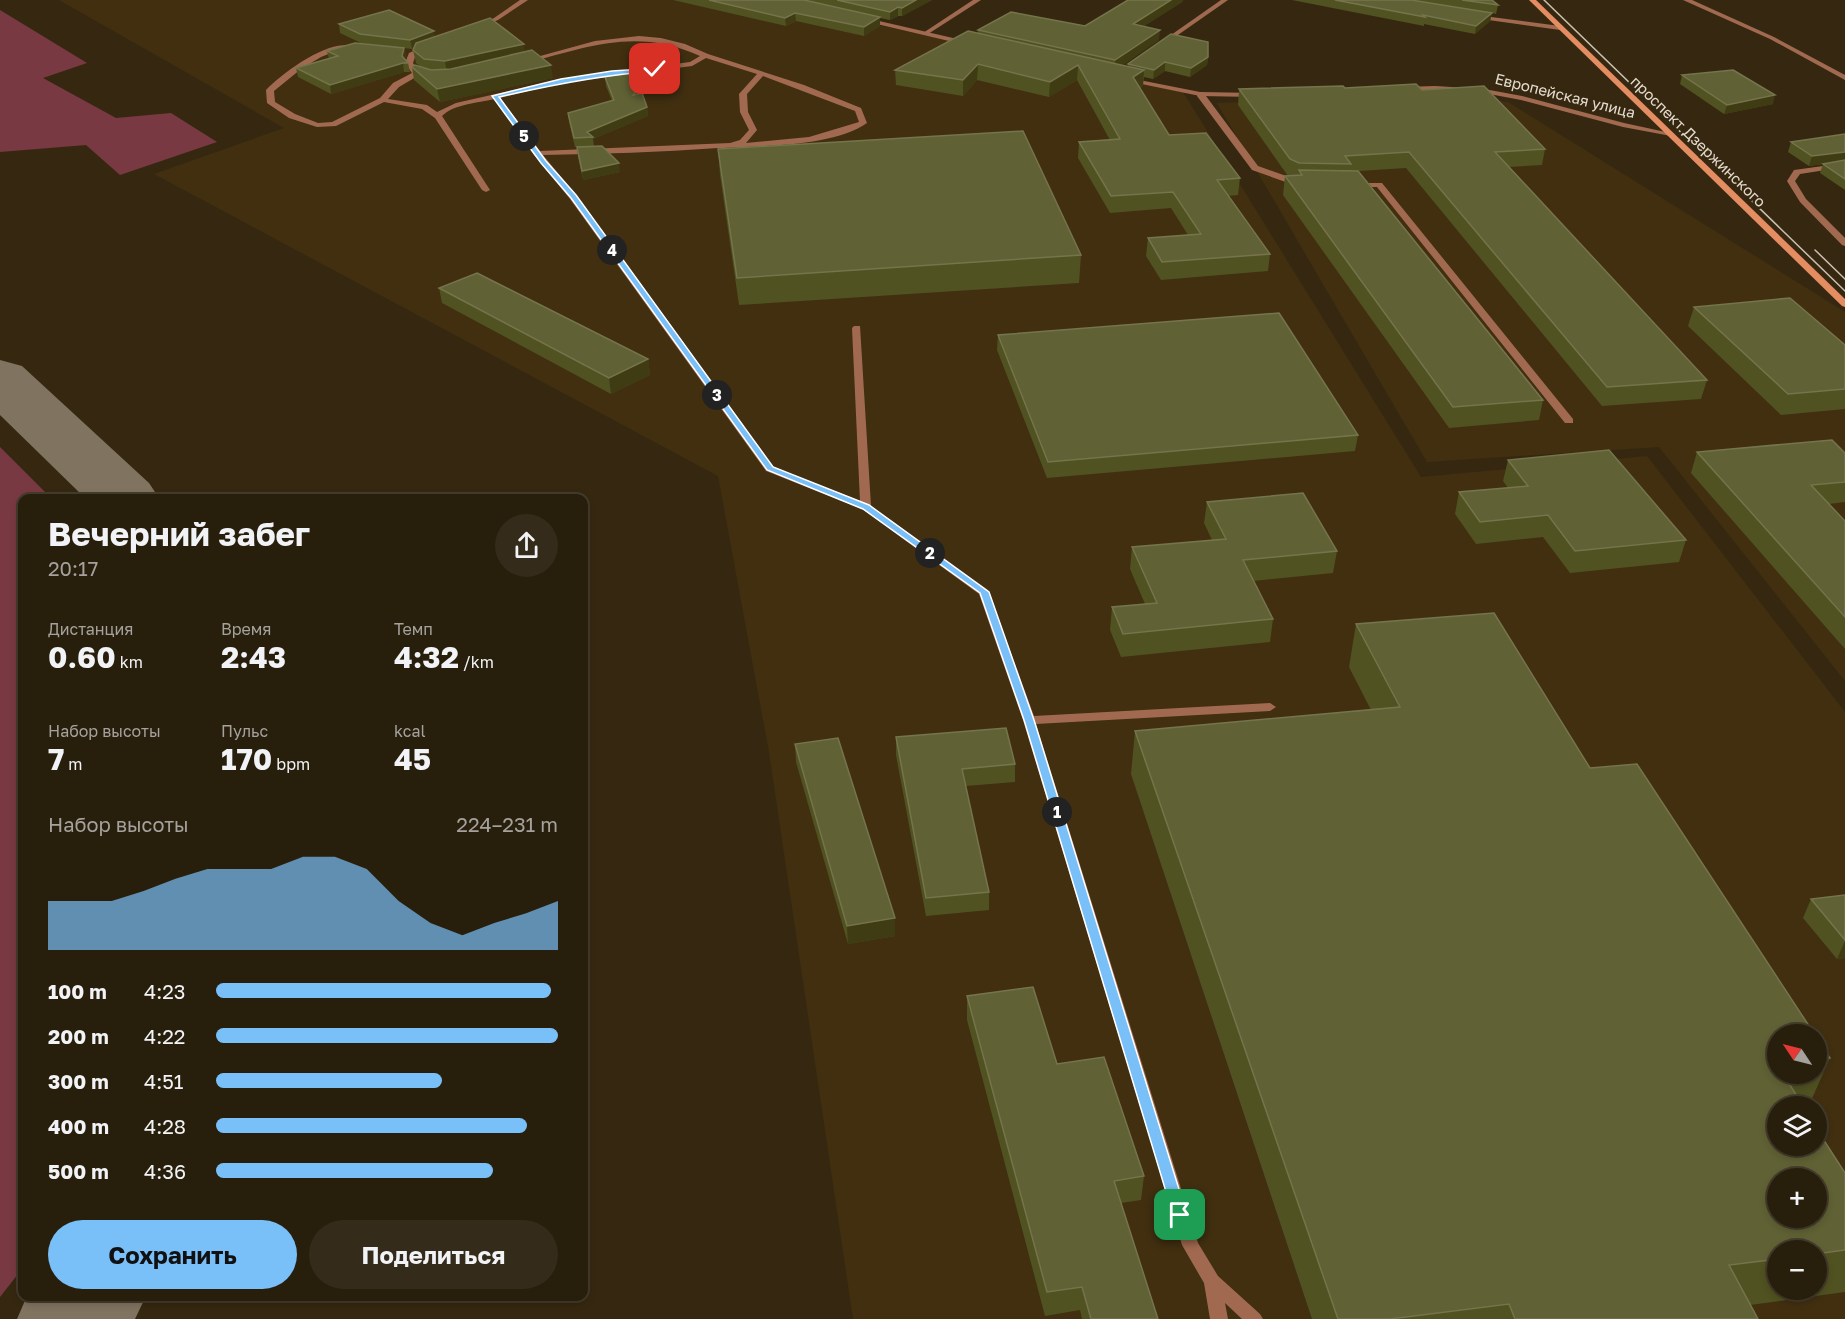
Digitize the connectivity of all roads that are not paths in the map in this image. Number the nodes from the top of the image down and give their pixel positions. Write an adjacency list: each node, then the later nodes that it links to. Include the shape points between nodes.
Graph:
1 (525, 0): 8 (street)
2 (978, 0): 10 (street)
3 (1225, 0): 14 (street)
4 (1532, 0): 9 (main road, проспект Дзержинского)
5 (1686, 0): 20 (street, via 1772,38)
6 (1471, 16): 9 (street)
7 (858, 18): 10 (street)
8 (475, 27)
9 (1560, 28): 28 (main road, проспект Дзержинского)
10 (926, 33): 12 (street)
11 (434, 44): 18 (street, via 409,53 409,63)
12 (971, 44)
13 (359, 48): 26 (street, via 330,49 313,57 270,90 271,103 292,117 317,125 353,117)
14 (1152, 51)
15 (705, 56): 16 (street, via 691,48 641,37); 17 (street); 25 (street, via 692,64 561,81)
16 (520, 62)
17 (761, 73): 29 (street, via 743,94 744,112 753,130 742,142); 29 (street, via 858,110 863,123 837,135 801,142)
18 (416, 74): 21 (street); 26 (street, via 396,85)
19 (1115, 76): 23 (street)
20 (1845, 78)
21 (432, 81)
22 (1389, 89): 28 (street, Европейская улица, via 1484,91)
23 (1200, 94): 24 (street); 32 (street, via 1255,168 1295,184)
24 (1259, 94)
25 (495, 96): 27 (street, via 459,105); 30 (street)
26 (383, 100): 27 (street, via 424,107)
27 (438, 116): 34 (street)
28 (1671, 134): 36 (main road, проспект Дзержинского)
29 (721, 146): 30 (street, via 644,152)
30 (537, 153): 39 (street, via 573,196 770,469)
31 (1845, 165): 35 (street, via 1797,172 1791,181 1803,200)
32 (1307, 184)
33 (1343, 185): 38 (street, via 1379,185)
34 (486, 190)
35 (1845, 243)
36 (1845, 304)
37 (857, 328): 39 (street)
38 (1569, 421)
39 (866, 507): 41 (street, via 984,592)
40 (1269, 707): 41 (street)
41 (1029, 720): 42 (street, via 1190,1245)
42 (1212, 1281): 43 (street); 44 (street)
43 (1219, 1319)
44 (1254, 1319)

